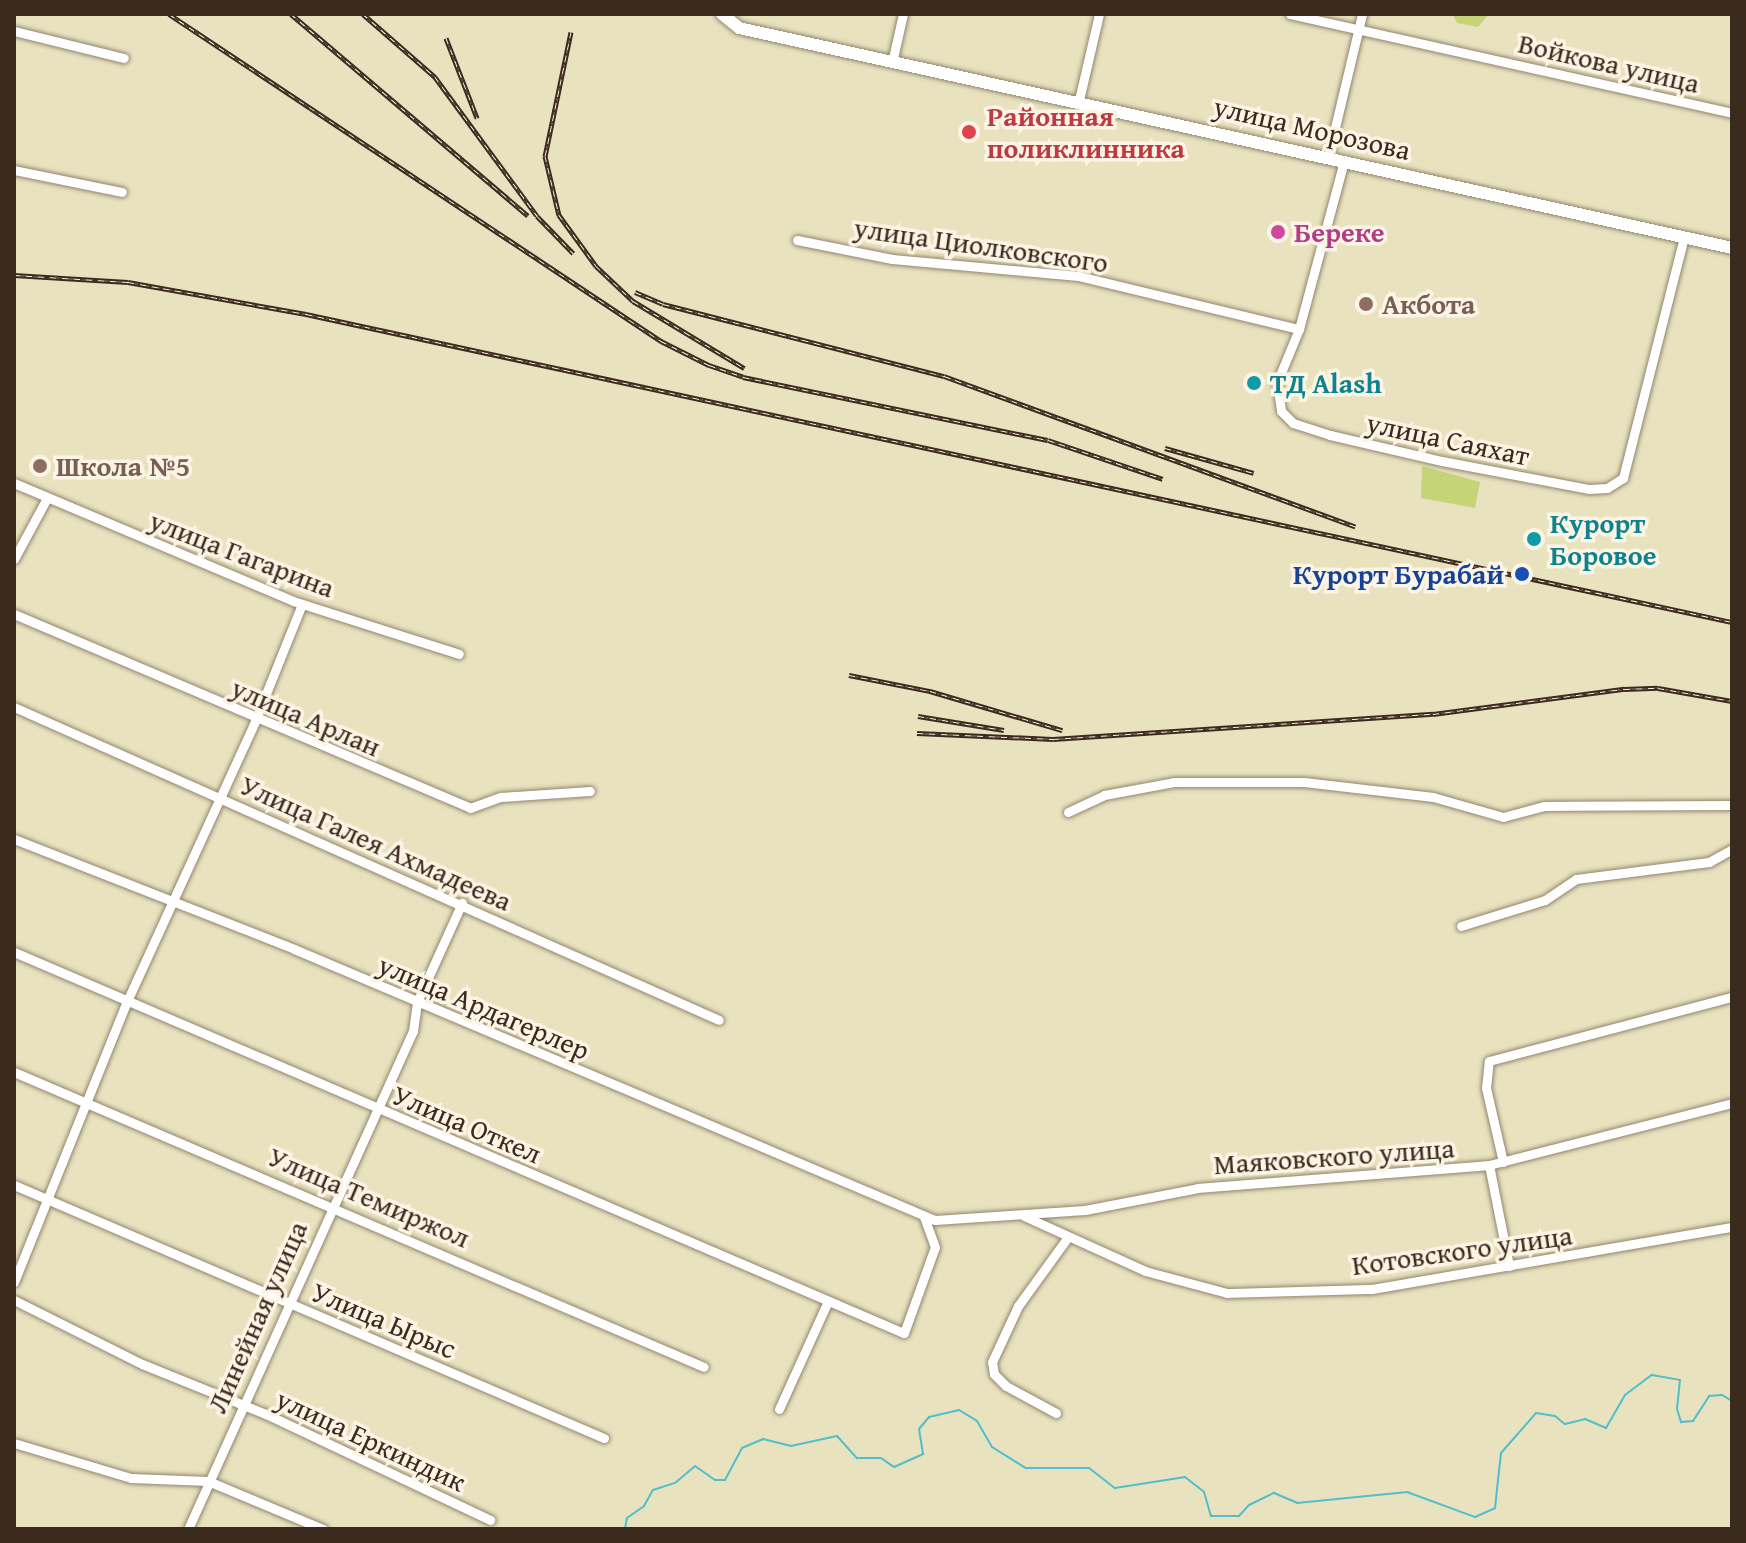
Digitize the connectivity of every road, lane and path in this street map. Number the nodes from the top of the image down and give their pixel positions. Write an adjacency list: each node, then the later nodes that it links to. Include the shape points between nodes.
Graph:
1 (722, 14): 9 (main road, улица Морозова, via 739,28)
2 (903, 14): 9 (street)
3 (1099, 14): 10 (street)
4 (1290, 14): 6 (street, Войкова улица)
5 (1362, 14): 6 (street)
6 (1358, 30): 11 (street, Войкова улица); 12 (street)
7 (14, 31): 8 (street)
8 (124, 58)
9 (893, 58): 10 (main road, улица Морозова)
10 (1079, 100): 12 (main road, улица Морозова)
11 (1732, 113)
12 (1328, 157): 13 (main road, улица Морозова)
13 (1344, 161): 16 (main road, улица Морозова); 19 (street, улица Саяхат)
14 (14, 170): 15 (street)
15 (122, 192)
16 (1684, 237): 18 (main road, улица Морозова); 19 (street, улица Саяхат, via 1623,478 1607,488 1559,485 1442,461 1293,423 1281,411 1277,382)
17 (797, 240): 19 (street, улица Циолковского, via 892,259 1078,276)
18 (1732, 248)
19 (1299, 329)
20 (14, 483): 21 (street, улица Гагарина)
21 (47, 498): 22 (street); 23 (street, улица Гагарина)
22 (14, 559)
23 (302, 604): 25 (street, улица Гагарина); 27 (street)
24 (14, 614): 27 (street, улица Арлан)
25 (459, 654)
26 (14, 707): 29 (street, Улица Галея Ахмадеева)
27 (255, 721): 28 (street, улица Арлан, via 470,808 501,797); 29 (street)
28 (590, 791)
29 (219, 798): 34 (street, Улица Галея Ахмадеева); 35 (street)
30 (1732, 805): 31 (street, via 1544,806 1503,817 1401,792 1304,782 1174,782 1104,795)
31 (1068, 812)
32 (14, 839): 35 (street, улица Ардагерлер)
33 (1732, 849): 36 (street, via 1709,862 1576,879 1545,900)
34 (462, 903): 40 (street, Линейная улица); 41 (street, Улица Галея Ахмадеева)
35 (172, 905): 39 (street); 40 (street, улица Ардагерлер)
36 (1461, 926)
37 (14, 952): 39 (street, Улица Откел)
38 (1732, 997): 46 (street, via 1498,1056 1485,1070)
39 (128, 999): 43 (street); 45 (street, Улица Откел)
40 (417, 1002): 45 (street, Линейная улица, via 413,1031); 52 (street, улица Ардагерлер)
41 (719, 1020)
42 (14, 1072): 43 (street, Улица Темиржол)
43 (87, 1102): 49 (street); 50 (street, Улица Темиржол)
44 (1732, 1103): 46 (street, Маяковского улица)
45 (377, 1109): 50 (street, Линейная улица); 60 (street, Улица Откел)
46 (1503, 1162): 47 (street, Маяковского улица)
47 (1489, 1165): 51 (street, Маяковского улица, via 1161,1192 1085,1210); 56 (street)
48 (14, 1185): 49 (street, Улица Ырыс)
49 (48, 1199): 57 (street); 59 (street, Улица Ырыс)
50 (332, 1205): 59 (street, Линейная улица); 61 (street, Улица Темиржол)
51 (1020, 1215): 53 (street, Маяковского улица); 55 (street, Котовского улица)
52 (924, 1217): 53 (street, улица Ардагерлер); 60 (street, Улица Откел, via 935,1247 904,1333)
53 (935, 1220)
54 (1732, 1227): 56 (street, Котовского улица)
55 (1068, 1237): 56 (street, Котовского улица, via 1145,1271 1227,1293 1372,1289); 64 (street, via 1018,1306 992,1362 994,1374 1006,1386)
56 (1509, 1266)
57 (14, 1282)
58 (14, 1300): 62 (street, улица Еркиндик)
59 (288, 1303): 62 (street, Линейная улица); 65 (street, Улица Ырыс)
60 (827, 1303): 63 (street)
61 (704, 1367)
62 (241, 1407): 67 (street, Линейная улица); 68 (street, улица Еркиндик)
63 (779, 1409)
64 (1056, 1413)
65 (604, 1438)
66 (14, 1443): 67 (street, via 131,1478)
67 (208, 1481): 69 (street, Линейная улица); 70 (street)
68 (490, 1520)
69 (188, 1529)
70 (323, 1529)

